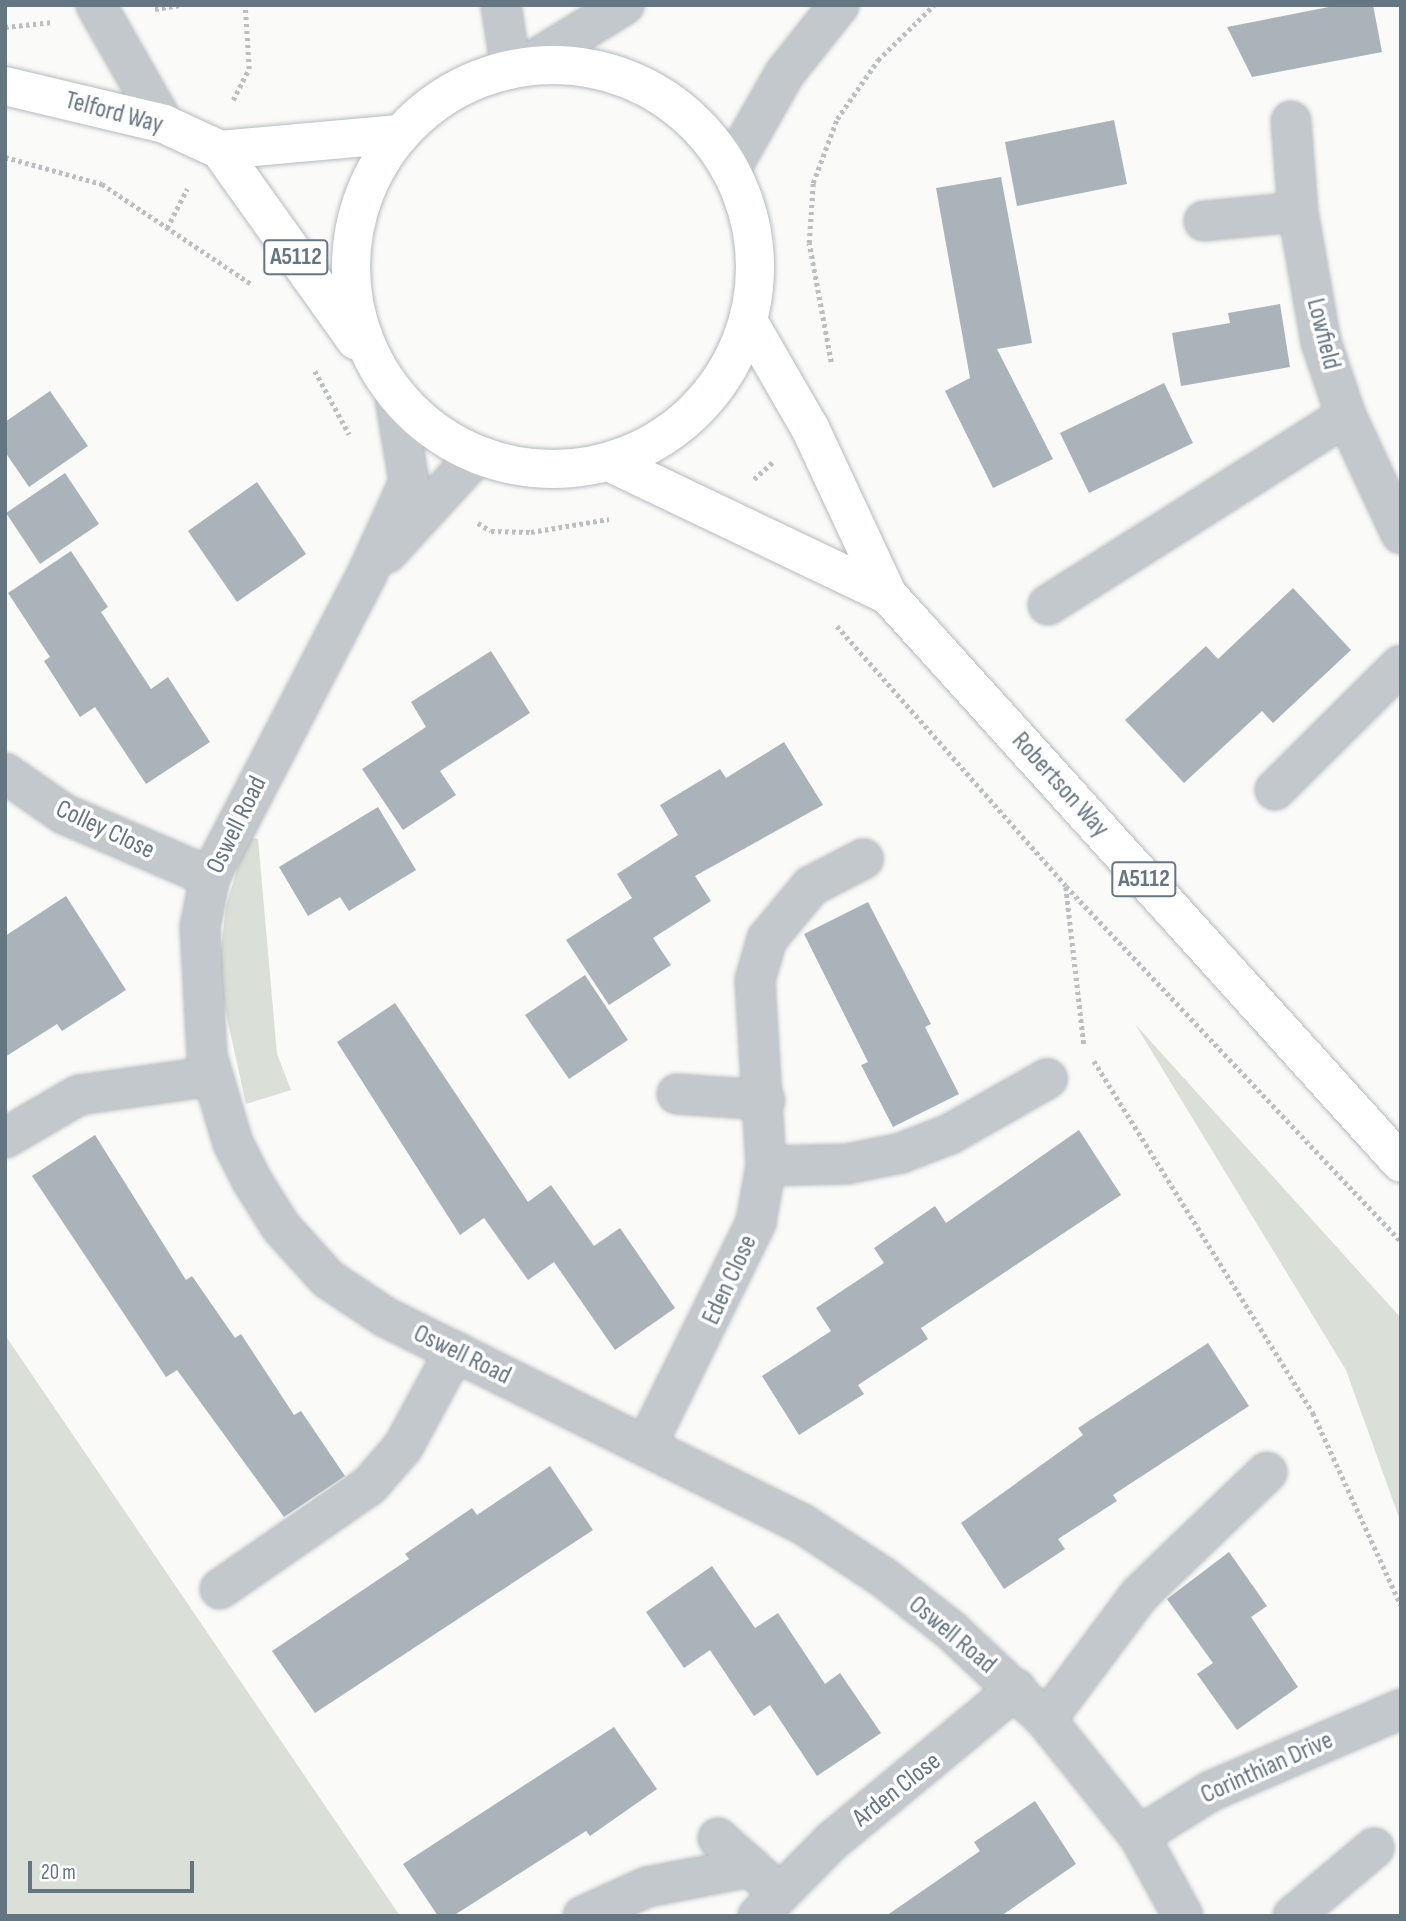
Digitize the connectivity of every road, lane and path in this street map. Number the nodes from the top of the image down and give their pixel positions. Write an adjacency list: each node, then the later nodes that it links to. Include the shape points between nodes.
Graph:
1 (96, 5): 11 (street)
2 (501, 5): 8 (street)
3 (624, 5): 8 (street)
4 (839, 5): 15 (street, via 785,73)
5 (934, 5): 24 (path, via 864,80 838,119 813,183 809,243 824,337 842,398)
6 (12, 26): 7 (path)
7 (5, 27)
8 (520, 67): 12 (main road, via 480,76 436,100); 15 (main road, via 588,66 646,85 695,121)
9 (5, 86): 11 (main road, Telford Way / A5112)
10 (1291, 121): 16 (street, Lowfield)
11 (164, 124): 13 (main road, Telford Way / A5112)
12 (399, 134): 13 (main road); 20 (main road, via 359,205 350,286)
13 (219, 150): 20 (main road, Telford Way / A5112)
14 (5, 157): 18 (path, via 102,184 245,276)
15 (731, 168): 19 (main road, via 754,231)
16 (1298, 212): 17 (street); 23 (street, Lowfield, via 1321,342)
17 (1204, 221)
18 (262, 296)
19 (751, 326): 24 (main road, Robertson Way / A5112); 27 (main road, via 682,425)
20 (373, 364): 22 (main road, Telford Way)
21 (312, 366): 25 (path)
22 (396, 398): 26 (main road, Telford Way, via 432,433); 32 (street, Oswell Road, via 409,482)
23 (1346, 416): 31 (street, Lowfield); 34 (street)
24 (810, 428): 29 (path); 33 (main road, Robertson Way / A5112)
25 (351, 440)
26 (475, 457): 27 (main road, Telford Way, via 543,472); 28 (street, Oswell Road)
27 (611, 463): 29 (main road, Robertson Way / A5112)
28 (438, 500): 30 (path, via 491,531 531,532); 32 (street, Oswell Road)
29 (716, 513): 33 (main road, Robertson Way / A5112)
30 (617, 518)
31 (1401, 534)
32 (367, 574): 40 (street, Oswell Road)
33 (888, 595): 47 (main road, Robertson Way / A5112)
34 (1048, 605)
35 (829, 617): 41 (path)
36 (1401, 665): 38 (street)
37 (5, 773): 40 (street, Colley Close, via 64,814)
38 (1275, 790)
39 (863, 859): 45 (street, Eden Close, via 811,886 788,907 767,939 755,980)
40 (210, 877): 42 (street, Oswell Road, via 200,927 199,979)
41 (1066, 886): 49 (path); 54 (path, via 1083,1043 1313,1413)
42 (213, 1076): 46 (street, via 79,1095); 50 (street, Oswell Road, via 233,1143 281,1227 328,1279 385,1317)
43 (1047, 1079): 48 (street, via 950,1134 901,1153 847,1164)
44 (677, 1094): 45 (street)
45 (765, 1100): 48 (street, Eden Close)
46 (5, 1138)
47 (1401, 1163)
48 (766, 1166): 51 (street, Eden Close, via 756,1222 742,1256)
49 (1401, 1241)
50 (455, 1351): 51 (street, Oswell Road); 53 (street, via 403,1447 369,1486)
51 (646, 1446): 55 (street, Oswell Road, via 815,1532 883,1577)
52 (1267, 1472): 57 (street, via 1140,1594)
53 (220, 1589)
54 (1401, 1605)
55 (1016, 1689): 57 (street, Oswell Road); 62 (street, Arden Close, via 832,1842)
56 (1401, 1709): 58 (street, Corinthian Drive, via 1211,1791)
57 (1046, 1720): 58 (street, Oswell Road)
58 (1139, 1836): 64 (street, Oswell Road)
59 (718, 1838): 61 (street, Arden Close)
60 (1374, 1848): 65 (street)
61 (751, 1867): 62 (street, Arden Close); 63 (street, via 647,1887)
62 (769, 1904)
63 (583, 1916)
64 (1183, 1916)
65 (1293, 1916)

